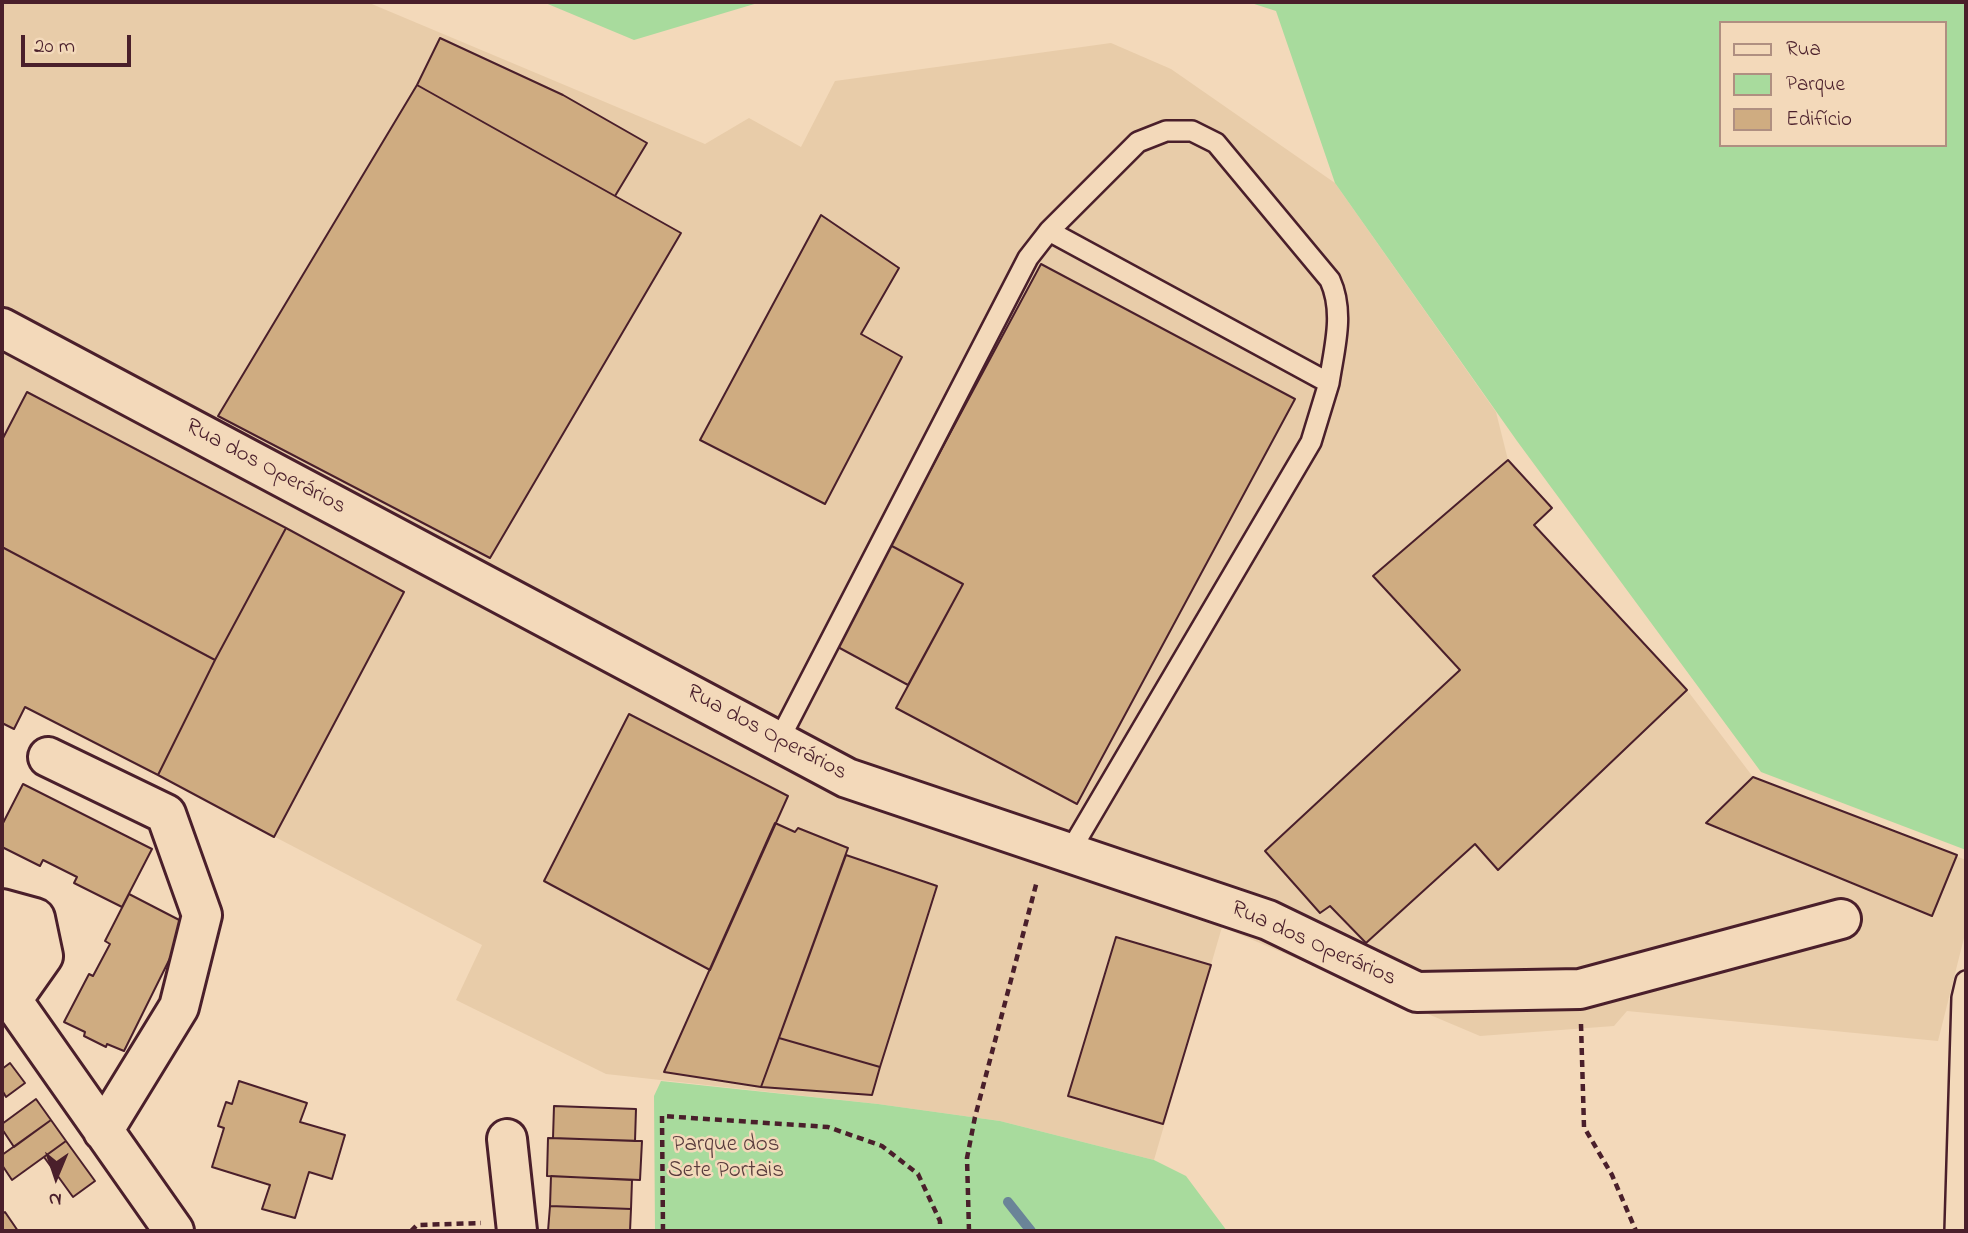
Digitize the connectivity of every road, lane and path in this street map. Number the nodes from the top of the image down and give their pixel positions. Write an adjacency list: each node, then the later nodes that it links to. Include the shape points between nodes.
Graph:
1 (1049, 232): 3 (lane); 3 (lane, via 1138,142 1166,131 1192,131 1216,143 1331,280 1338,296 1338,317); 4 (lane, via 1028,258)
2 (2, 328): 4 (street, Rua dos Operários)
3 (1329, 383): 6 (lane, via 1311,442)
4 (778, 741): 6 (street, Rua dos Operários, via 847,778)
5 (48, 757): 13 (street, via 166,814 202,915 179,1007)
6 (1058, 849): 11 (street, Rua dos Operários, via 1268,920 1417,992); 20 (path, via 975,1117 967,1158)
7 (2, 909): 12 (street, via 35,918 43,956)
8 (1841, 919): 11 (street, Rua dos Operários)
9 (2, 937): 12 (street)
10 (1966, 981): 22 (lane)
11 (1580, 989): 21 (path, via 1584,1127 1612,1175)
12 (7, 993): 13 (street)
13 (103, 1131): 16 (street)
14 (507, 1139): 15 (street)
15 (517, 1227): 17 (path, via 417,1225)
16 (174, 1231)
17 (411, 1231)
18 (663, 1231): 19 (path, via 662,1116 828,1127 882,1146 918,1174 940,1221)
19 (940, 1231)
20 (969, 1231)
21 (1636, 1231)
22 (1955, 1231)

